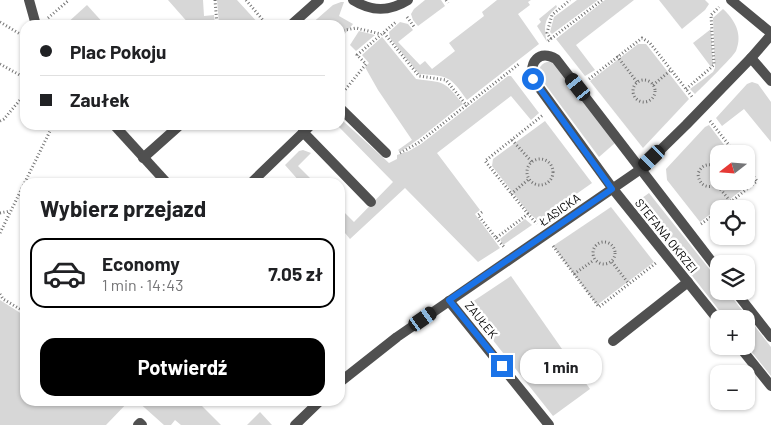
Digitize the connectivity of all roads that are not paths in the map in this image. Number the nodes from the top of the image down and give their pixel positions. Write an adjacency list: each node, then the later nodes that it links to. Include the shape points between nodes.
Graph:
1 (29, 0): 6 (street)
2 (319, 0): 7 (street)
3 (353, 0): 4 (street, via 376,10)
4 (408, 0)
5 (726, 2): 8 (street)
6 (35, 20)
7 (297, 20)
8 (771, 34): 9 (street, ŁASICKA)
9 (751, 58): 10 (street); 18 (street, ŁASICKA)
10 (771, 81)
11 (345, 113): 16 (street)
12 (118, 130): 17 (street)
13 (174, 130): 17 (street)
14 (306, 130): 20 (street)
15 (308, 130): 22 (street)
16 (386, 154)
17 (143, 158): 19 (street)
18 (641, 169): 21 (street, ŁASICKA); 21 (street, STEFANA OKRZEI, via 556,59 544,55 535,60 531,69 533,79); 23 (street, STEFANA OKRZEI)
19 (162, 178)
20 (256, 178)
21 (612, 189): 24 (street, STEFANA OKRZEI); 25 (street, ŁASICKA)
22 (371, 202)
23 (710, 259)
24 (688, 282): 27 (street, STEFANA OKRZEI); 29 (street)
25 (449, 300): 31 (street, ŁASICKA); 37 (street, ZAUŁEK)
26 (742, 300): 28 (street)
27 (710, 310)
28 (771, 337)
29 (613, 340)
30 (746, 355): 32 (street)
31 (345, 377)
32 (771, 386)
33 (315, 406): 36 (street)
34 (138, 425): 35 (street)
35 (142, 425)
36 (295, 425)
37 (548, 425)

